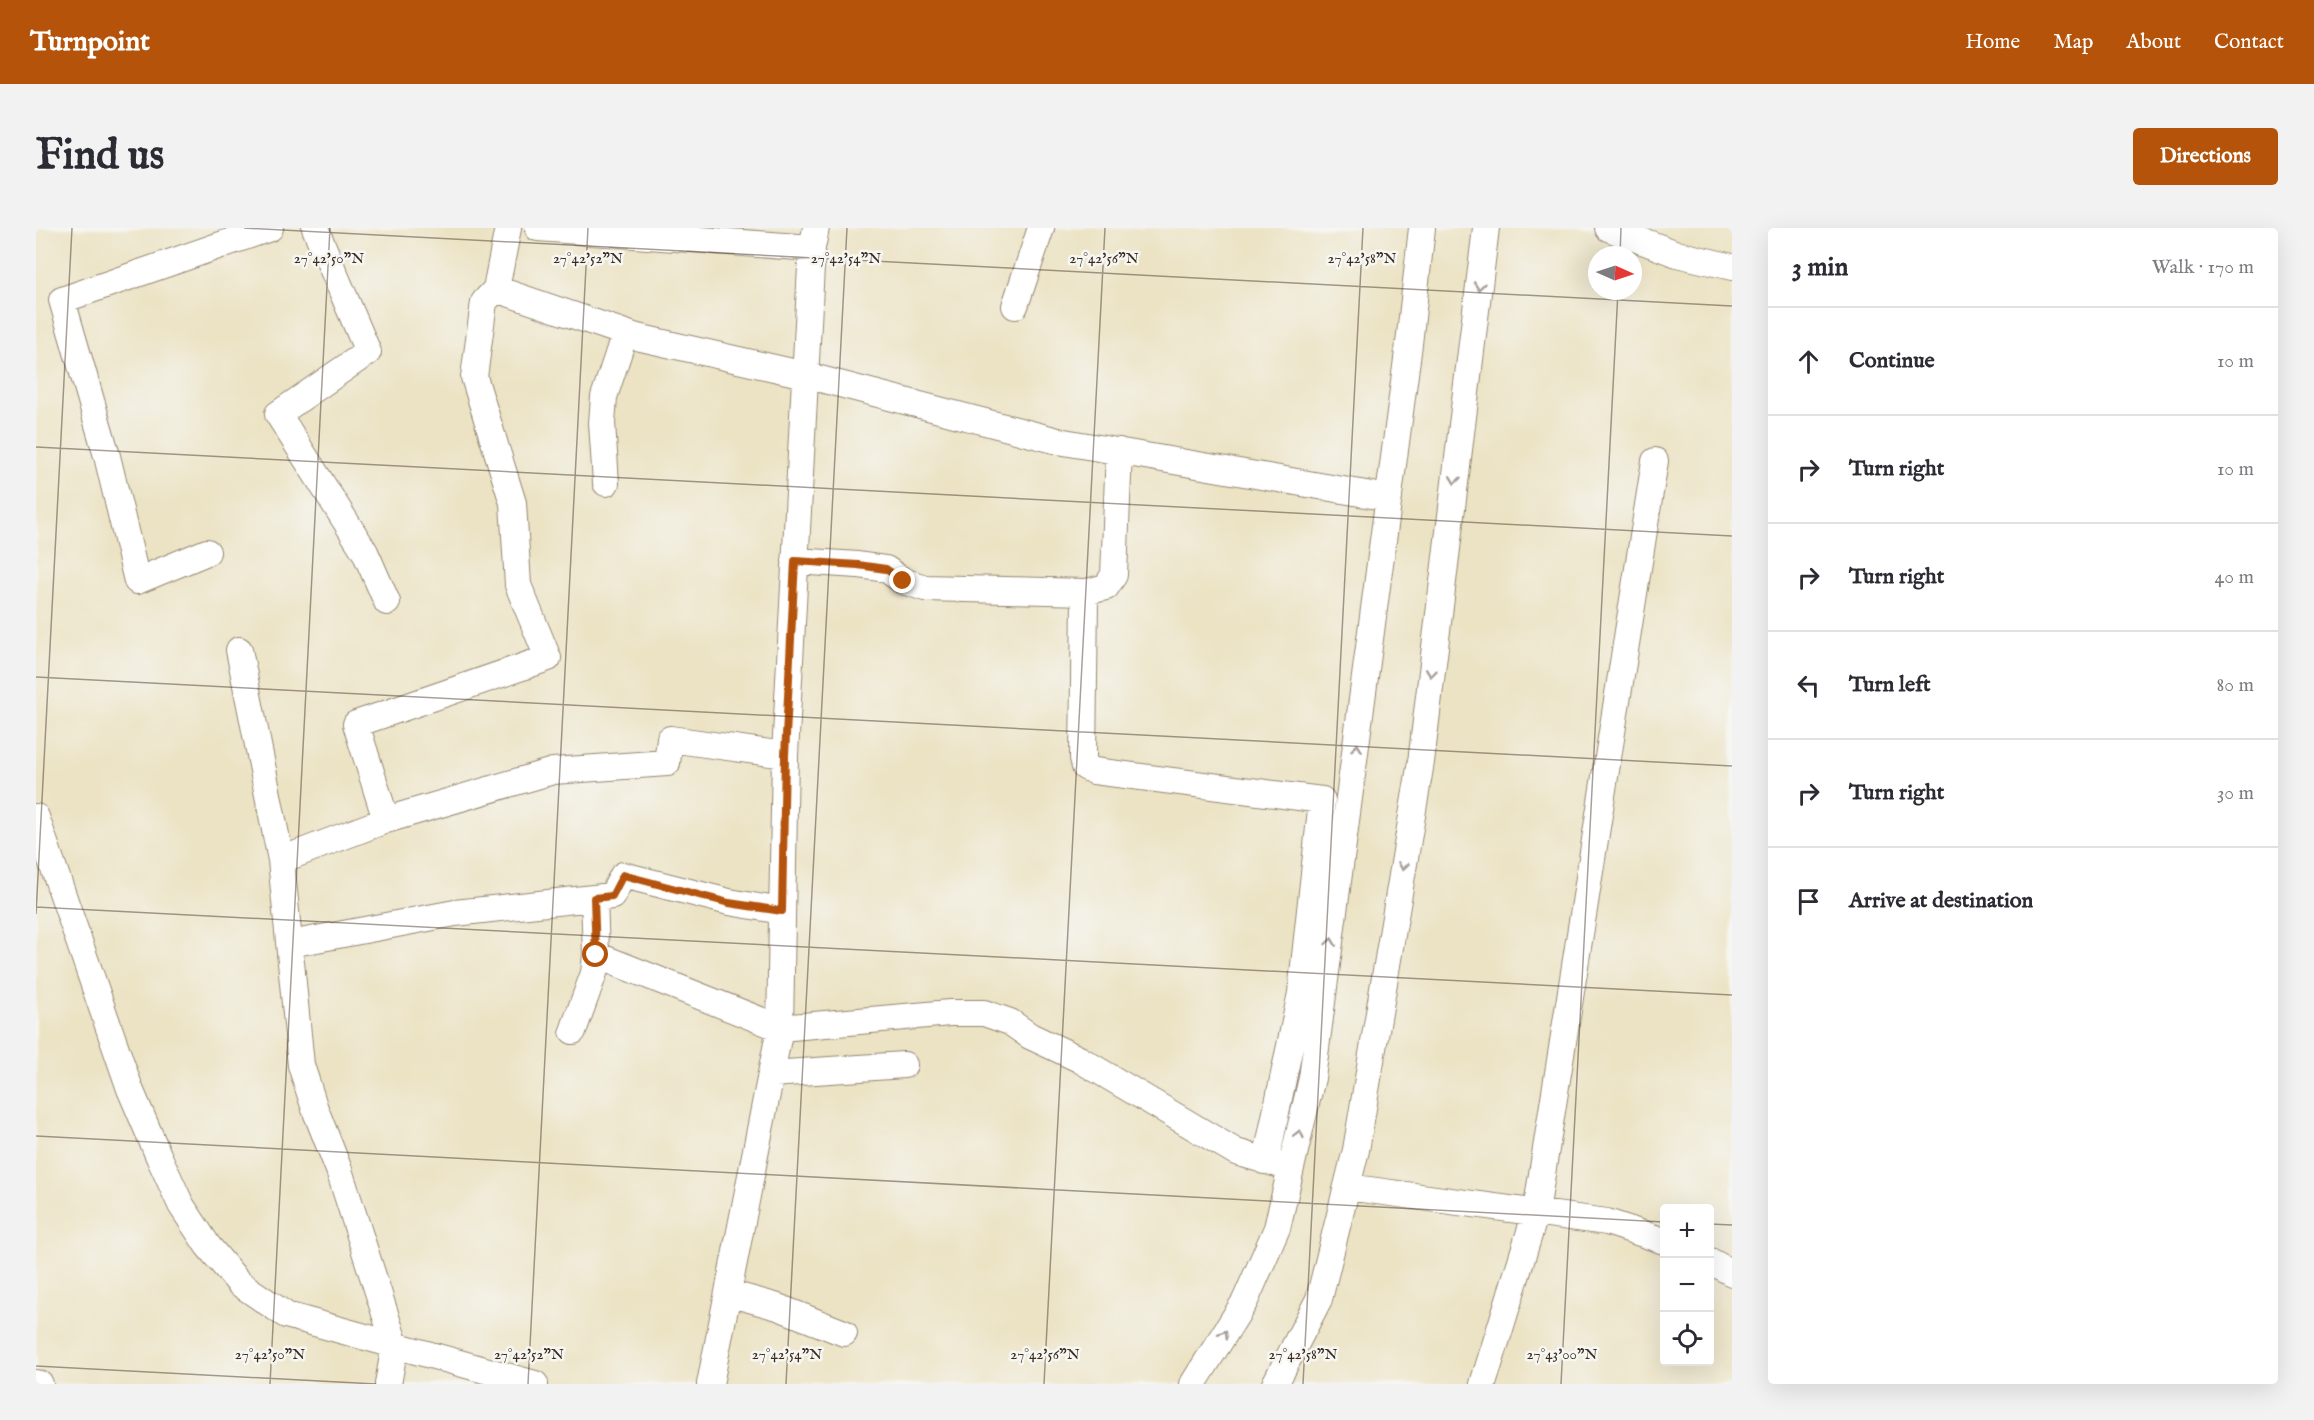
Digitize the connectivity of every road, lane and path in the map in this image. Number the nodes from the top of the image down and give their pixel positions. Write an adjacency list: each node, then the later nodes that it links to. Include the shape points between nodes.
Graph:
1 (270, 228): 19 (street, via 62,300 107,456 137,581)
2 (315, 228): 22 (street, via 368,352 278,414 365,552)
3 (508, 228): 11 (street)
4 (538, 228): 9 (street)
5 (1041, 228): 12 (street)
6 (1422, 228): 18 (street)
7 (1486, 228): 38 (street, one-way to 38, via 1421,762)
8 (1608, 228): 10 (street, via 1677,254)
9 (814, 238): 14 (street)
10 (1732, 267)
11 (496, 289): 13 (street); 26 (street, via 484,302 474,377 513,503 518,585 548,658 356,724)
12 (1014, 306)
13 (626, 333): 14 (street); 17 (street, via 604,397)
14 (805, 375): 15 (street, via 1058,441); 20 (street)
15 (1119, 451): 18 (street); 21 (street, via 1114,575 1106,587)
16 (1655, 461): 39 (street)
17 (606, 483)
18 (1389, 498): 37 (street, one-way to 18, via 1312,1078)
19 (207, 552)
20 (795, 561): 21 (street, via 886,569 903,581 925,588); 24 (street)
21 (1086, 591): 36 (street, via 1085,767 1322,800 1301,993)
22 (387, 602)
23 (239, 650): 27 (street)
24 (785, 755): 26 (street, via 670,739 667,763 553,771); 29 (street)
25 (36, 817): 45 (street, via 130,1089 181,1205 208,1246 239,1283 286,1315)
26 (386, 820): 27 (street)
27 (281, 860): 30 (street)
28 (594, 898): 29 (street, via 612,896 623,875 729,903); 30 (street, via 455,913); 31 (street)
29 (782, 911): 32 (street)
30 (290, 944): 45 (street, via 301,1065)
31 (596, 955): 32 (street); 33 (street, via 594,973)
32 (780, 1028): 35 (street); 36 (street, via 950,1012 984,1013 1010,1022 1079,1059 1236,1152)
33 (573, 1031)
34 (904, 1065): 35 (street)
35 (771, 1074): 43 (street)
36 (1264, 1161): 37 (street)
37 (1291, 1168): 49 (street, one-way to 37, via 1245,1301 1277,1228)
38 (1347, 1187): 39 (street); 50 (street, via 1318,1299)
39 (1536, 1212): 40 (street, via 1607,1222); 51 (street)
40 (1660, 1239)
41 (1714, 1263): 42 (street)
42 (1732, 1273)
43 (728, 1293): 44 (street, via 778,1307); 48 (street)
44 (844, 1333)
45 (395, 1345): 46 (street); 47 (street)
46 (388, 1384)
47 (535, 1384)
48 (710, 1384)
49 (1192, 1384)
50 (1275, 1384)
51 (1483, 1384)

